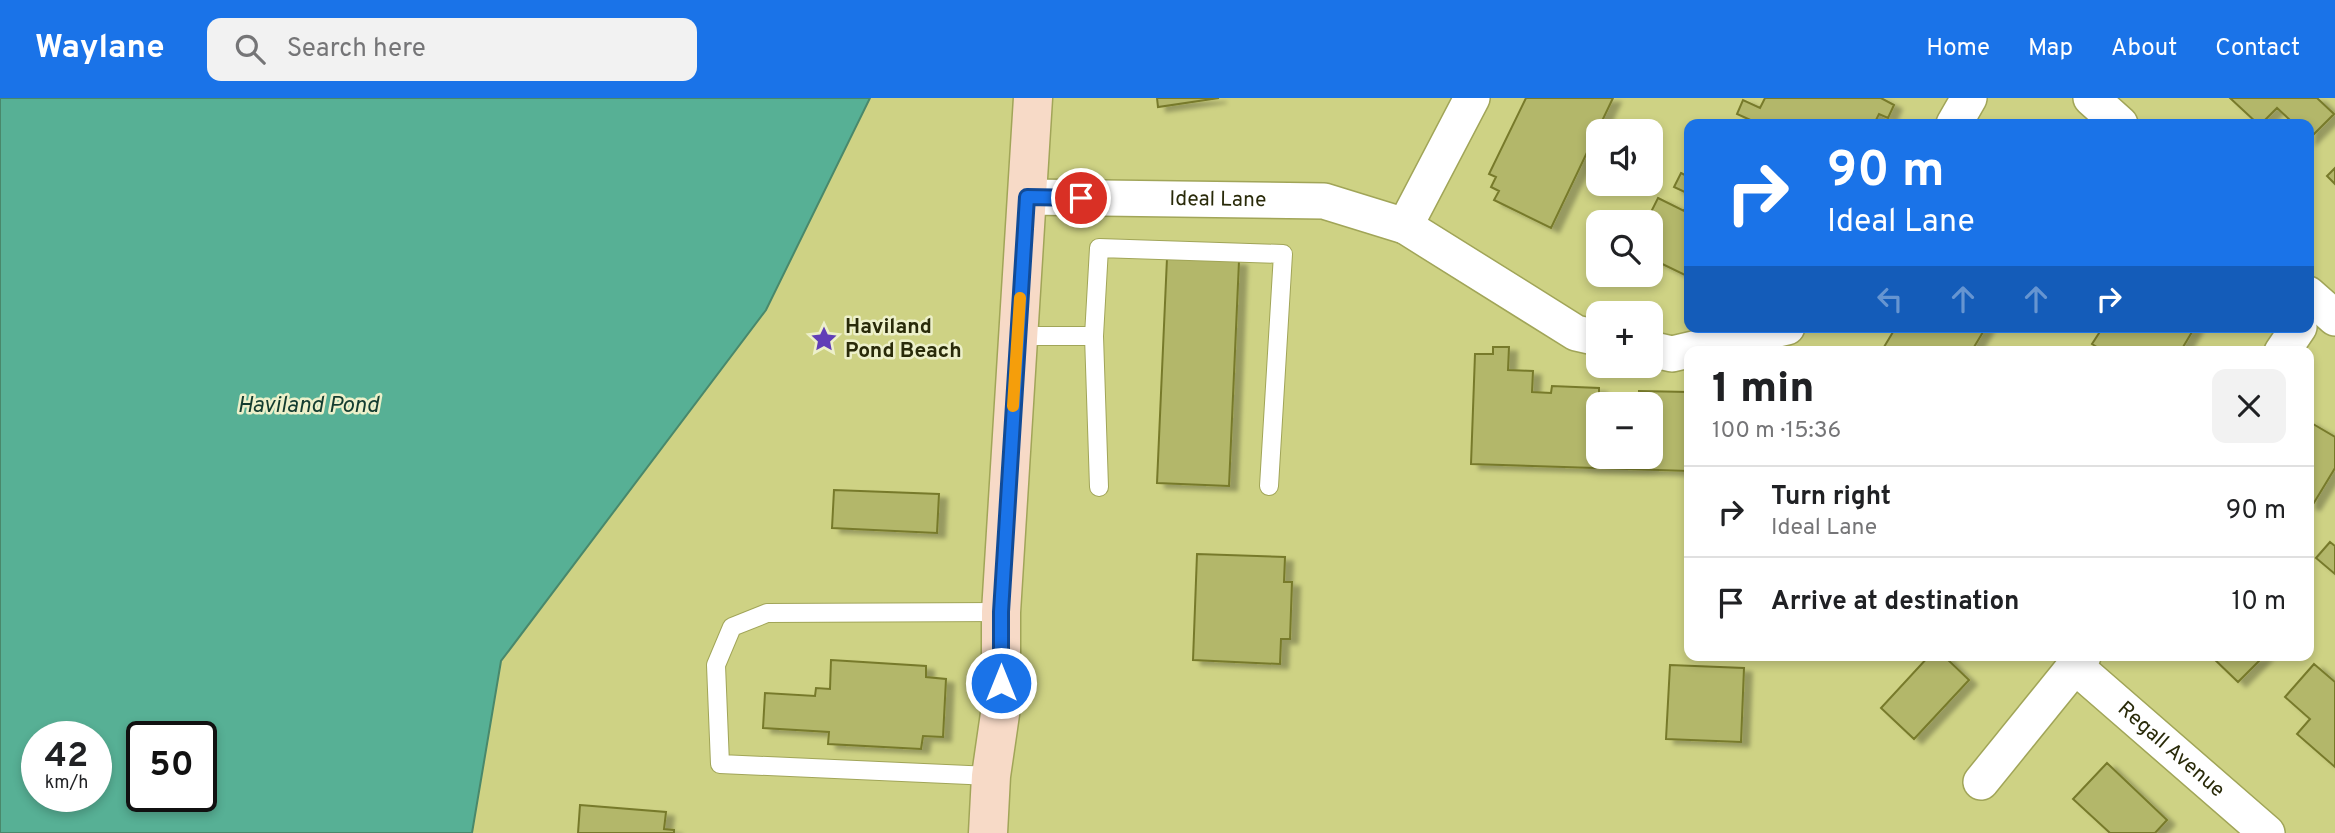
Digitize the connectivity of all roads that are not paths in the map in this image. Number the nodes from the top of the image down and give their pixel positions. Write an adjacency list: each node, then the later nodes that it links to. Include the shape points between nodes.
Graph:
1 (1033, 98): 7 (main road)
2 (1472, 98): 8 (street)
3 (1969, 98): 5 (street)
4 (2091, 98): 6 (street)
5 (1957, 119)
6 (2114, 119)
7 (1027, 197): 8 (street, Ideal Lane, via 1324,201); 11 (main road)
8 (1405, 226): 10 (street, Ideal Lane)
9 (1761, 333): 13 (street)
10 (1586, 335)
11 (1018, 336): 12 (lane); 18 (main road)
12 (1094, 336): 16 (lane, via 1099,248 1283,254); 17 (lane)
13 (1705, 346)
14 (1684, 351): 15 (street)
15 (1663, 352)
16 (1269, 486)
17 (1099, 487)
18 (1001, 612): 20 (main road, via 1001,706); 20 (lane, via 767,613 732,627 716,665 720,764)
19 (2080, 662): 21 (street); 23 (street, Regall Avenue)
20 (991, 776): 22 (main road)
21 (1982, 782)
22 (988, 833)
23 (2267, 833)

